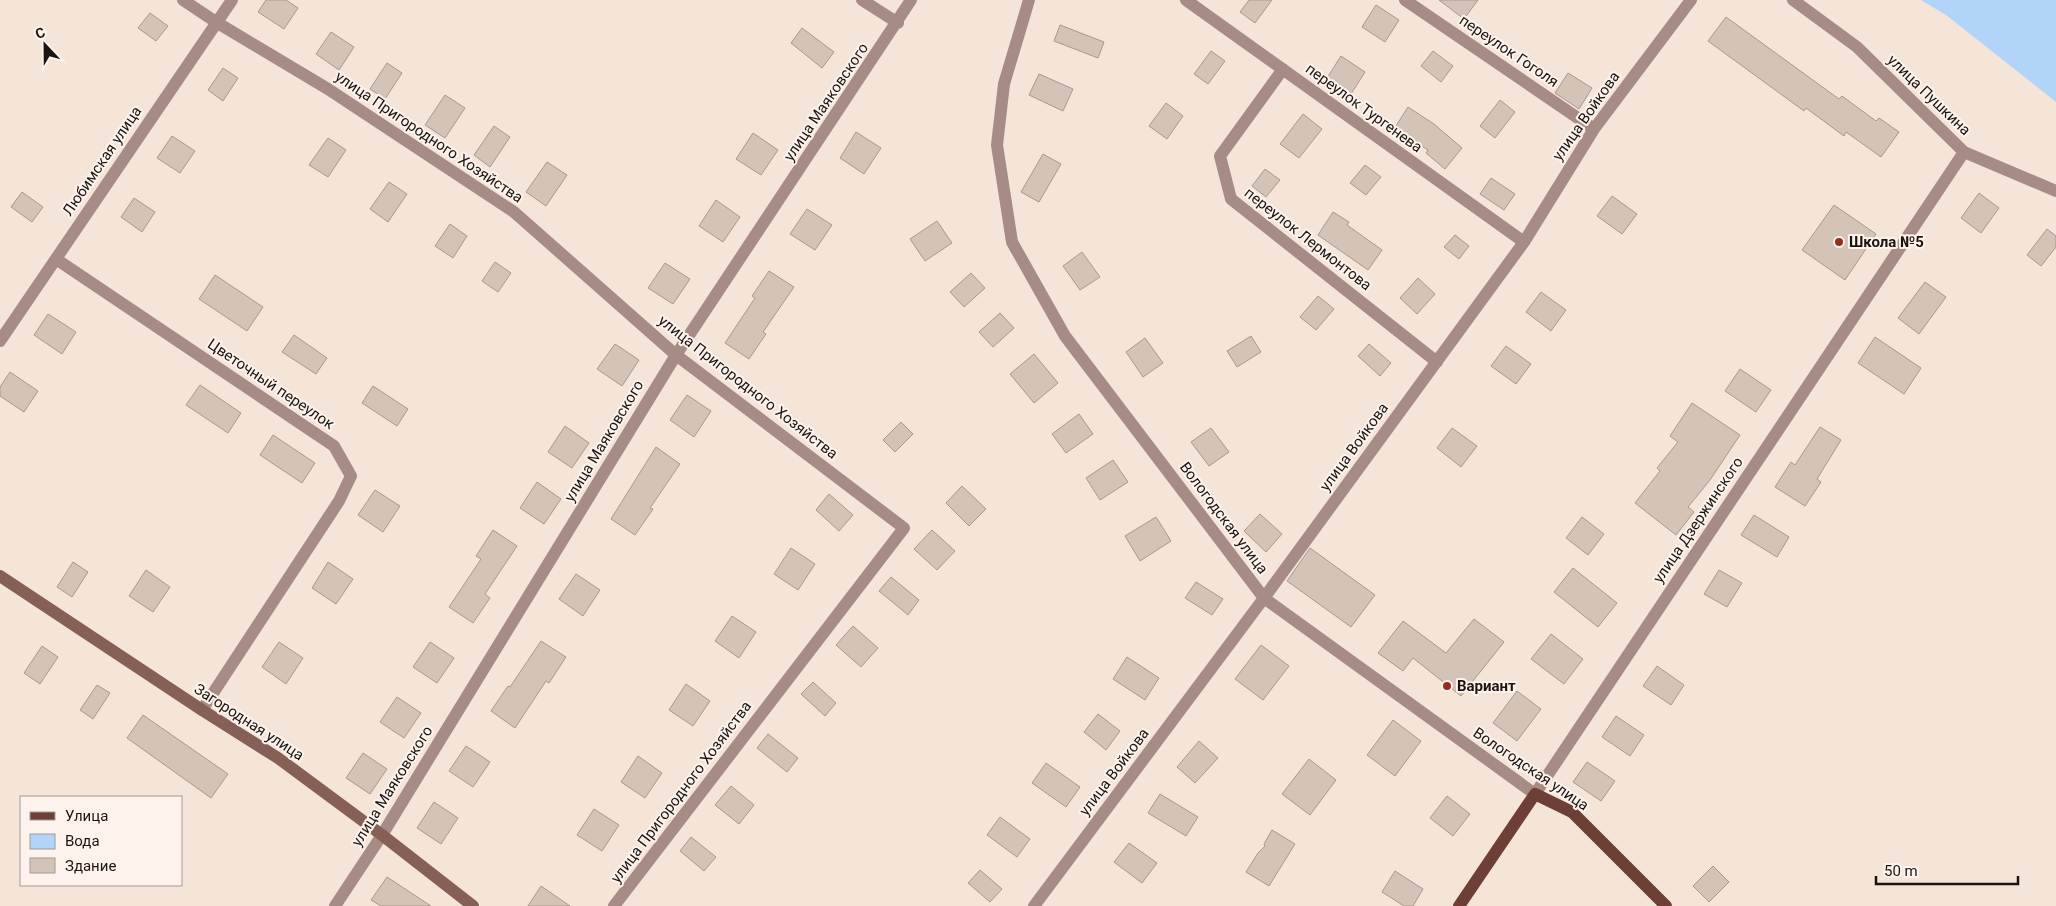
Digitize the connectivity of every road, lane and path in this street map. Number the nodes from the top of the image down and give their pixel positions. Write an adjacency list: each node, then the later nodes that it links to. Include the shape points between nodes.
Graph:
1 (183, 0): 10 (street, улица Пригородного Хозяйства)
2 (232, 0): 10 (street, Любимская улица)
3 (862, 0): 11 (street)
4 (912, 0): 11 (street, улица Маяковского)
5 (1029, 0): 22 (street, Вологодская улица, via 1004,84 997,146 1012,242 1065,336)
6 (1186, 0): 12 (street, переулок Тургенева)
7 (1405, 0): 13 (street, переулок Гоголя)
8 (1691, 0): 13 (street, улица Войкова)
9 (1792, 0): 14 (street, улица Пушкина, via 1856,47)
10 (216, 22): 17 (street, Любимская улица); 19 (street, улица Пригородного Хозяйства, via 328,89 514,212)
11 (898, 23): 19 (street, улица Маяковского)
12 (1283, 69): 16 (street, переулок Тургенева); 20 (street, переулок Лермонтова, via 1220,156 1231,199)
13 (1594, 129): 16 (street, улица Войкова)
14 (1964, 152): 15 (street, улица Пушкина); 24 (street, улица Дзержинского)
15 (2056, 191)
16 (1524, 242): 20 (street, улица Войкова)
17 (56, 259): 18 (street, Любимская улица); 23 (street, Цветочный переулок, via 334,446 351,476 339,502)
18 (0, 341)
19 (676, 355): 25 (street, улица Маяковского); 28 (street, улица Пригородного Хозяйства, via 904,528)
20 (1437, 362): 22 (street, улица Войкова)
21 (0, 576): 23 (street, Загородная улица)
22 (1264, 598): 24 (street, Вологодская улица); 29 (street, улица Войкова)
23 (202, 710): 25 (street, Загородная улица, via 278,758)
24 (1535, 794): 30 (main road, улица Дзержинского); 31 (main road, Вологодская улица, via 1572,812)
25 (382, 835): 26 (street, улица Маяковского); 27 (street, Загородная улица)
26 (335, 906)
27 (473, 906)
28 (614, 906)
29 (1034, 906)
30 (1459, 906)
31 (1666, 906)

